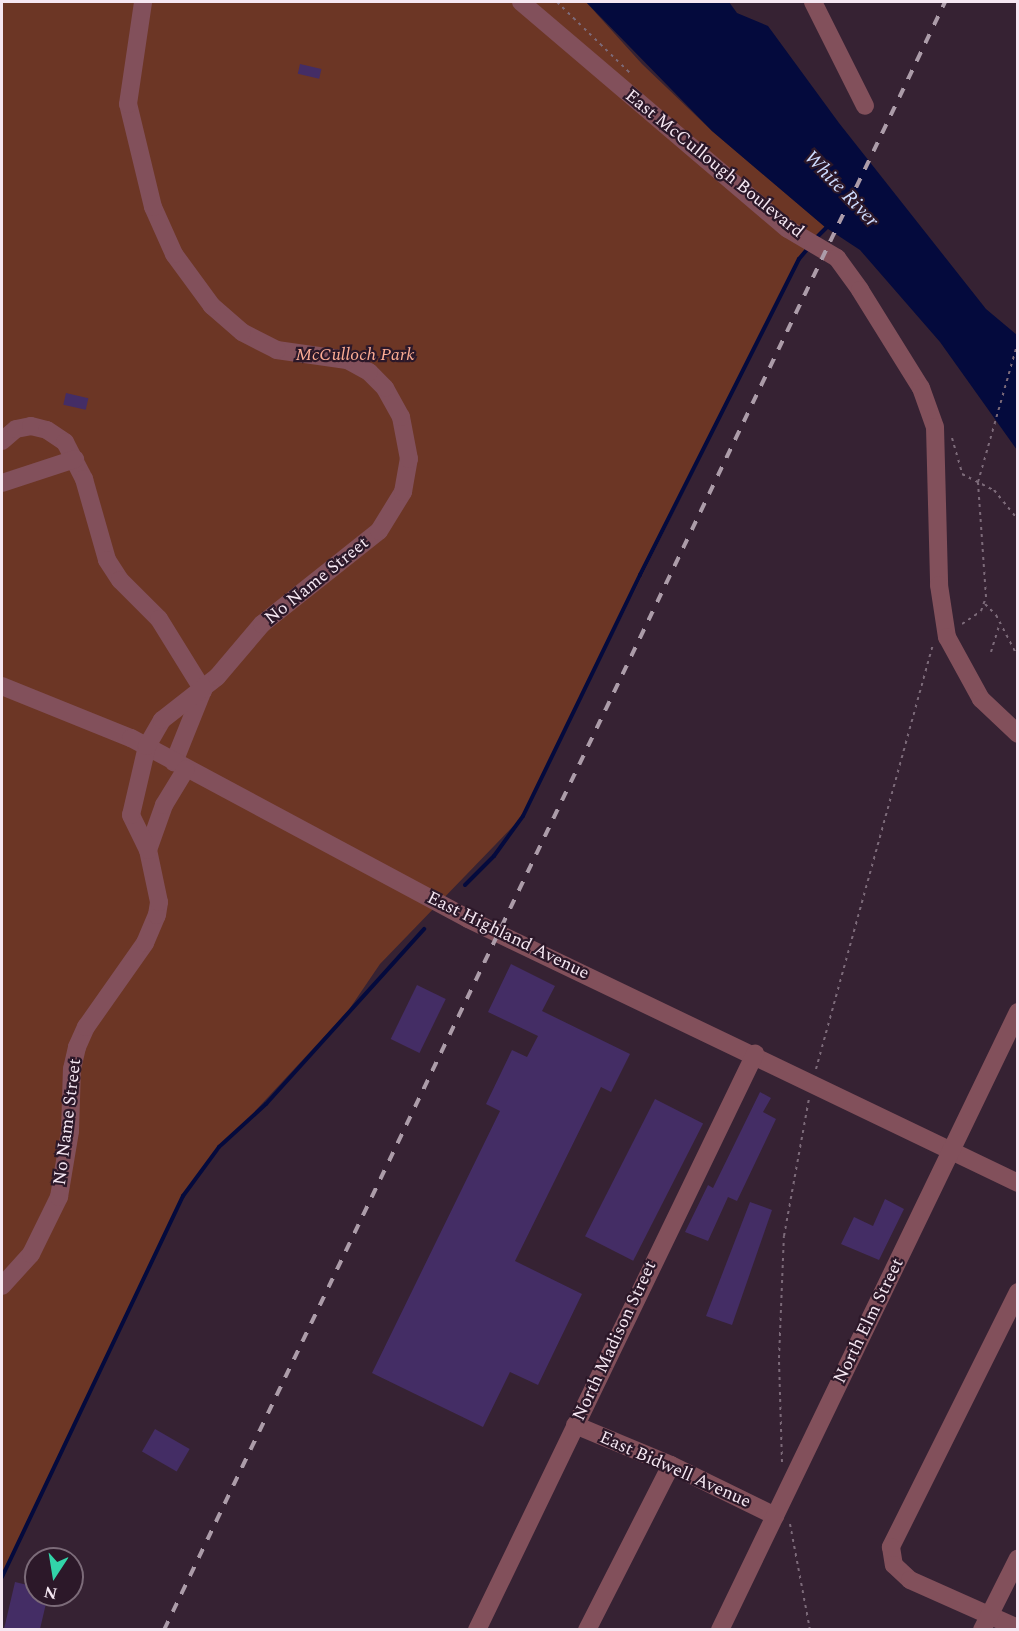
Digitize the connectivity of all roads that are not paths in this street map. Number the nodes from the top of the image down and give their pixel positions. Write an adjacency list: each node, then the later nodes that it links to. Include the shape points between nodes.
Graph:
1 (143, 2): 9 (street, No Name Street, via 129,75 128,104 153,207 174,254 212,306 250,337 277,350 347,360 369,372 394,402 409,449 402,492 379,531 262,624)
2 (521, 2): 10 (street, East McCullough Boulevard, via 788,230 837,258 930,406 938,456 939,585 946,633 975,690)
3 (813, 2): 4 (street)
4 (865, 106)
5 (2, 441): 6 (street, via 16,429 39,427 60,437)
6 (75, 459): 7 (street); 9 (street, via 108,560 120,580 164,625)
7 (2, 483)
8 (2, 686): 11 (street, East Highland Avenue, via 93,720)
9 (203, 690): 11 (street, No Name Street, via 162,720); 12 (street)
10 (1017, 734)
11 (147, 746): 12 (street, East Highland Avenue); 13 (street, No Name Street, via 131,809 132,823)
12 (180, 765): 13 (street); 15 (street, East Highland Avenue, via 468,919)
13 (148, 850): 18 (street, No Name Street, via 159,903 157,915 146,943 86,1028 77,1047 72,1069 70,1131 58,1197 31,1254)
14 (1017, 1012): 16 (street, North Elm Street)
15 (755, 1054): 16 (street, East Highland Avenue); 20 (street, North Madison Street)
16 (951, 1150): 17 (street, East Highland Avenue); 22 (street, North Elm Street)
17 (1017, 1183)
18 (2, 1286)
19 (1017, 1292): 24 (street, via 891,1547 894,1565 910,1580)
20 (575, 1425): 21 (street, East Bidwell Avenue); 26 (street, North Madison Street)
21 (671, 1465): 22 (street, East Bidwell Avenue); 27 (street)
22 (775, 1516): 28 (street, North Elm Street)
23 (1017, 1558): 24 (street)
24 (985, 1622): 25 (street)
25 (1017, 1628)
26 (477, 1629)
27 (587, 1629)
28 (720, 1629)

